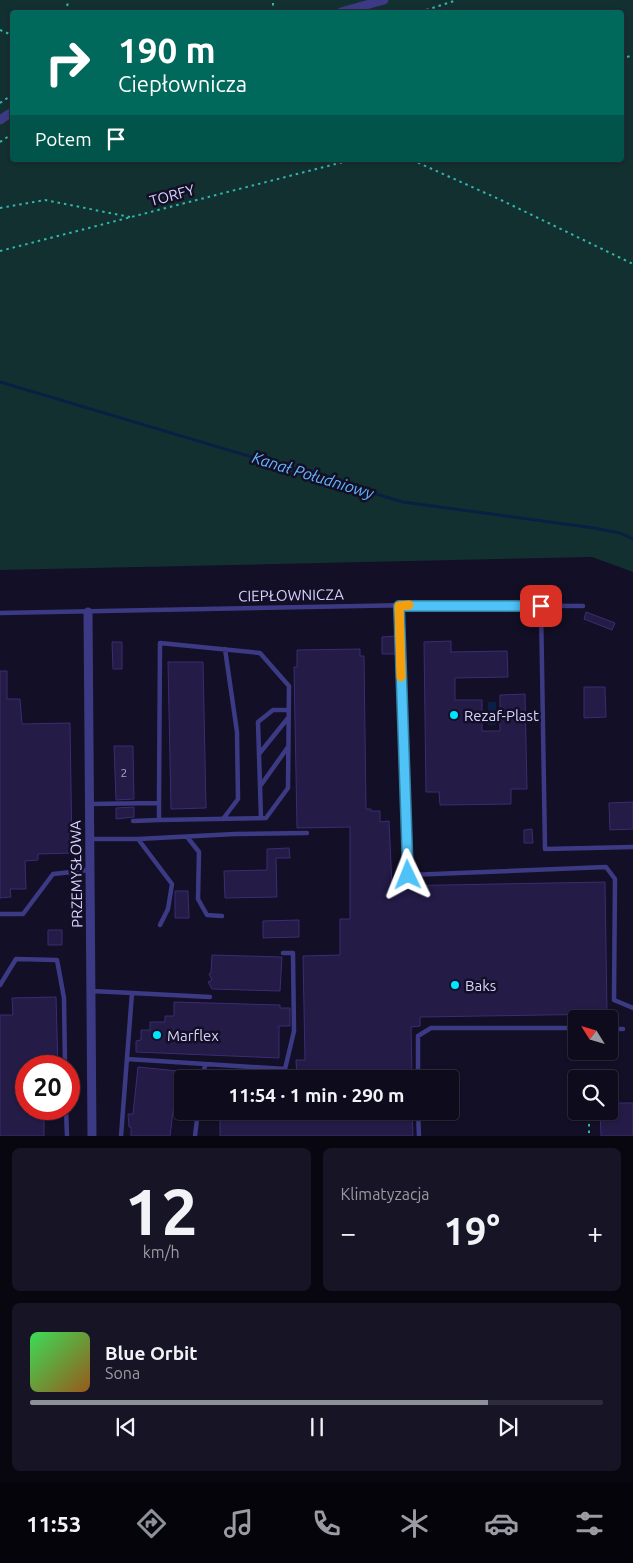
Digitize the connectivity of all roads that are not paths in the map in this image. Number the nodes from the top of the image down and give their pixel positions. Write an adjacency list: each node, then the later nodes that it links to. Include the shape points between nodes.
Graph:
1 (384, 0): 2 (street)
2 (348, 10)
3 (399, 606): 4 (lane, CIEPŁOWNICZA); 6 (lane, CIEPŁOWNICZA); 34 (lane, via 408,875 606,867 615,879 614,1000)
4 (541, 606): 5 (lane, CIEPŁOWNICZA); 24 (lane, via 545,849)
5 (583, 606)
6 (88, 612): 7 (lane, CIEPŁOWNICZA); 15 (street, PRZEMYSŁOWA)
7 (0, 614)
8 (225, 649): 9 (lane, via 260,653 289,686); 14 (lane, via 160,643); 17 (lane, via 237,732 238,799)
9 (289, 710): 10 (lane); 12 (lane, via 273,710 258,722)
10 (288, 717): 11 (lane); 12 (lane)
11 (288, 747): 13 (lane); 16 (lane, via 288,788 266,818)
12 (259, 754): 13 (lane)
13 (260, 786): 16 (lane)
14 (159, 803): 15 (lane); 18 (lane)
15 (89, 804): 22 (street, PRZEMYSŁOWA)
16 (261, 818): 17 (lane)
17 (223, 819): 18 (lane)
18 (159, 820): 19 (lane)
19 (133, 821)
20 (307, 833): 21 (lane)
21 (188, 838): 23 (lane); 27 (lane, via 199,852 198,899 208,914)
22 (90, 839): 23 (lane); 25 (street, PRZEMYSŁOWA)
23 (138, 840): 28 (lane, via 172,884 168,909)
24 (633, 846)
25 (90, 870): 26 (lane, via 53,874 23,914); 31 (street, PRZEMYSŁOWA)
26 (0, 914)
27 (222, 916)
28 (160, 925)
29 (284, 953): 40 (lane, via 294,953 294,1031 285,1069)
30 (0, 985): 38 (lane, via 16,960 57,960 64,998)
31 (91, 991): 32 (lane); 47 (street, PRZEMYSŁOWA)
32 (132, 994): 33 (lane); 39 (lane)
33 (210, 997)
34 (633, 1008)
35 (568, 1028): 42 (lane, via 431,1028 418,1036)
36 (618, 1029): 37 (lane)
37 (623, 1029)
38 (66, 1055)
39 (127, 1059): 40 (lane); 48 (lane)
40 (206, 1064): 41 (lane)
41 (205, 1070)
42 (418, 1070)
43 (66, 1120): 46 (lane)
44 (197, 1120): 49 (lane)
45 (418, 1120): 50 (lane)
46 (67, 1136)
47 (92, 1136)
48 (121, 1136)
49 (195, 1136)
50 (419, 1136)

